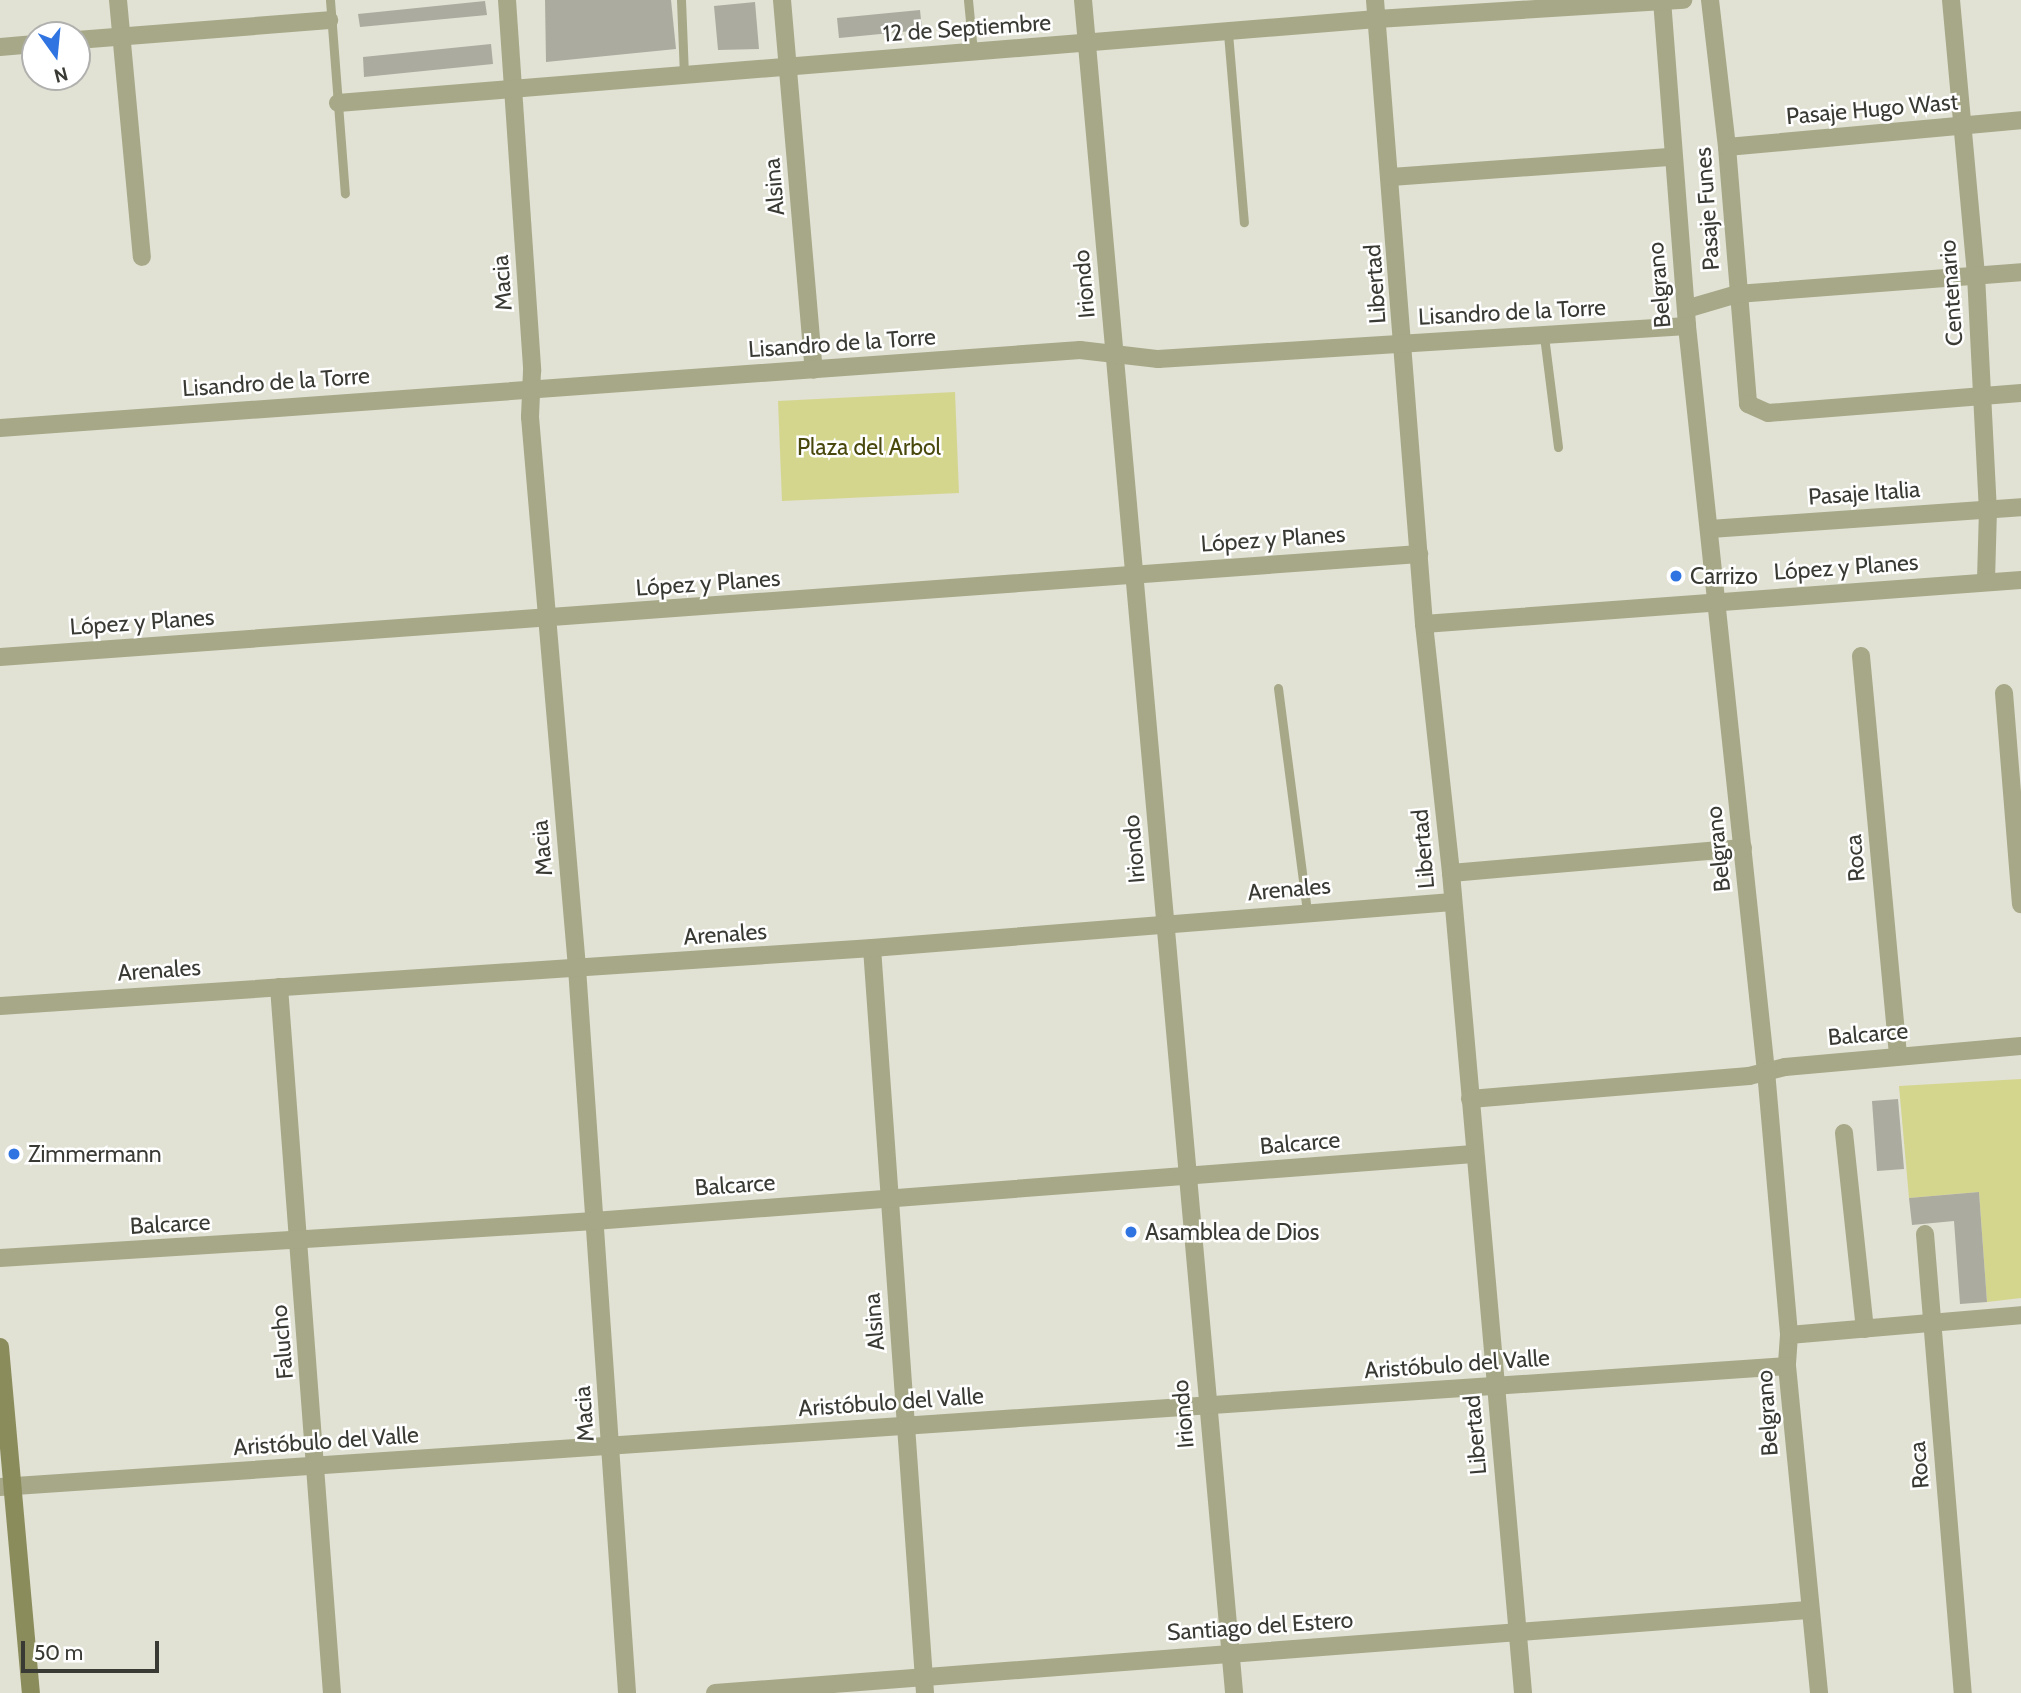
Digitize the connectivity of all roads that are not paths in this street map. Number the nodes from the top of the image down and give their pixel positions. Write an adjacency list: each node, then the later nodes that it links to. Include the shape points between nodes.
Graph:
1 (118, 0): 16 (street)
2 (330, 0): 14 (lane)
3 (507, 0): 24 (street, Macia)
4 (681, 0): 23 (lane)
5 (782, 0): 22 (street, Alsina)
6 (968, 0): 21 (lane)
7 (1083, 0): 18 (street, Iriondo)
8 (1375, 0): 13 (street, Libertad)
9 (1684, 0): 12 (street, 12 de Septiembre)
10 (1710, 0): 28 (street, Pasaje Funes)
11 (1951, 0): 27 (street, Centenario)
12 (1663, 1): 13 (street, 12 de Septiembre); 29 (street, Belgrano)
13 (1377, 19): 15 (street, 12 de Septiembre); 30 (street, Libertad)
14 (329, 20): 16 (street); 25 (lane)
15 (1228, 33): 18 (street, 12 de Septiembre); 32 (lane)
16 (122, 35): 17 (street); 33 (street)
17 (91, 38)
18 (1087, 44): 21 (street, 12 de Septiembre); 40 (street, Iriondo)
19 (21, 45): 20 (street)
20 (0, 47)
21 (973, 52): 22 (street, 12 de Septiembre)
22 (788, 65): 23 (street, 12 de Septiembre); 41 (street, Alsina)
23 (684, 75): 24 (street, 12 de Septiembre)
24 (515, 92): 25 (street, 12 de Septiembre); 42 (street, Macia)
25 (338, 103): 31 (lane)
26 (2021, 120): 27 (street, Pasaje Hugo Wast)
27 (1960, 125): 28 (street, Pasaje Hugo Wast); 35 (street, Centenario)
28 (1727, 147): 36 (street, Pasaje Funes)
29 (1672, 157): 30 (street); 37 (street, Belgrano)
30 (1391, 177): 39 (street, Libertad)
31 (345, 193)
32 (1244, 222)
33 (142, 257)
34 (2021, 272): 35 (street, Lisandro de la Torre)
35 (1976, 275): 36 (street, Lisandro de la Torre); 44 (street, Centenario)
36 (1737, 294): 37 (street, Lisandro de la Torre); 44 (street, Pasaje Funes, via 1748,404 1755,410 1768,413)
37 (1686, 317): 38 (street, Lisandro de la Torre); 49 (street, Belgrano)
38 (1544, 336): 39 (street, Lisandro de la Torre); 46 (lane)
39 (1404, 343): 40 (street, Lisandro de la Torre, via 1158,359); 50 (street, Libertad)
40 (1115, 351): 41 (street, Lisandro de la Torre); 51 (street, Iriondo)
41 (814, 370): 42 (street, Lisandro de la Torre)
42 (532, 388): 45 (street, Lisandro de la Torre); 55 (street, Macia, via 530,416)
43 (2021, 393): 44 (street)
44 (1983, 396): 48 (street, Centenario)
45 (0, 428)
46 (1558, 447)
47 (2021, 507): 48 (street, Pasaje Italia)
48 (1988, 509): 49 (street, Pasaje Italia); 53 (street, Centenario)
49 (1710, 529): 54 (street, Belgrano)
50 (1419, 554): 51 (street, López y Planes); 56 (street, Libertad)
51 (1134, 574): 55 (street, López y Planes); 66 (street, Iriondo)
52 (2021, 580): 53 (street, López y Planes)
53 (1986, 582): 54 (street, López y Planes)
54 (1716, 601): 56 (street, López y Planes); 61 (street, Belgrano)
55 (548, 620): 57 (street, López y Planes); 68 (street, Macia)
56 (1423, 624): 62 (street, Libertad)
57 (0, 656)
58 (1861, 656): 72 (street, Roca)
59 (1278, 688): 65 (lane)
60 (2004, 693): 64 (street)
61 (1743, 848): 62 (street); 73 (street, Belgrano)
62 (1451, 873): 63 (street, Libertad)
63 (1452, 902): 65 (street, Arenales); 74 (street, Libertad)
64 (2021, 904)
65 (1307, 912): 66 (street, Arenales)
66 (1165, 925): 67 (street, Arenales); 77 (street, Iriondo)
67 (872, 948): 68 (street, Arenales); 78 (street, Alsina)
68 (577, 968): 69 (street, Arenales); 79 (street, Macia)
69 (279, 987): 70 (street, Arenales); 81 (street, Falucho)
70 (0, 1006)
71 (2021, 1046): 72 (street, Balcarce)
72 (1898, 1056): 73 (street, Balcarce)
73 (1766, 1071): 74 (street, Balcarce); 86 (street, Belgrano)
74 (1470, 1099): 76 (street, Libertad)
75 (1844, 1133): 85 (street)
76 (1473, 1154): 77 (street, Balcarce); 89 (street, Libertad)
77 (1186, 1177): 78 (street, Balcarce); 90 (street, Iriondo)
78 (888, 1198): 79 (street, Balcarce); 91 (street, Alsina)
79 (594, 1221): 81 (street, Balcarce); 92 (street, Macia)
80 (1925, 1234): 84 (street, Roca)
81 (299, 1241): 82 (street, Balcarce); 93 (street, Falucho)
82 (0, 1258)
83 (2021, 1315): 84 (street)
84 (1932, 1324): 85 (street); 106 (street, Roca)
85 (1864, 1329): 86 (street)
86 (1789, 1335): 88 (street, Belgrano)
87 (0, 1347): 94 (street)
88 (1787, 1367): 89 (street, Aristóbulo del Valle); 95 (street, Belgrano)
89 (1495, 1386): 90 (street, Aristóbulo del Valle); 96 (street, Libertad)
90 (1207, 1404): 91 (street, Aristóbulo del Valle); 97 (street, Iriondo)
91 (907, 1426): 92 (street, Aristóbulo del Valle); 98 (street, Alsina)
92 (611, 1446): 93 (street, Aristóbulo del Valle); 101 (street, Macia)
93 (317, 1467): 94 (street, Aristóbulo del Valle); 100 (street, Falucho)
94 (6, 1487): 99 (street)
95 (1808, 1610): 96 (street, Santiago del Estero); 105 (street, Belgrano)
96 (1518, 1632): 97 (street, Santiago del Estero); 104 (street, Libertad)
97 (1230, 1653): 98 (street, Santiago del Estero); 103 (street, Iriondo)
98 (925, 1684): 102 (street, Santiago del Estero)
99 (31, 1693)
100 (332, 1693)
101 (628, 1693)
102 (715, 1693)
103 (1234, 1693)
104 (1523, 1693)
105 (1819, 1693)
106 (1963, 1693)

